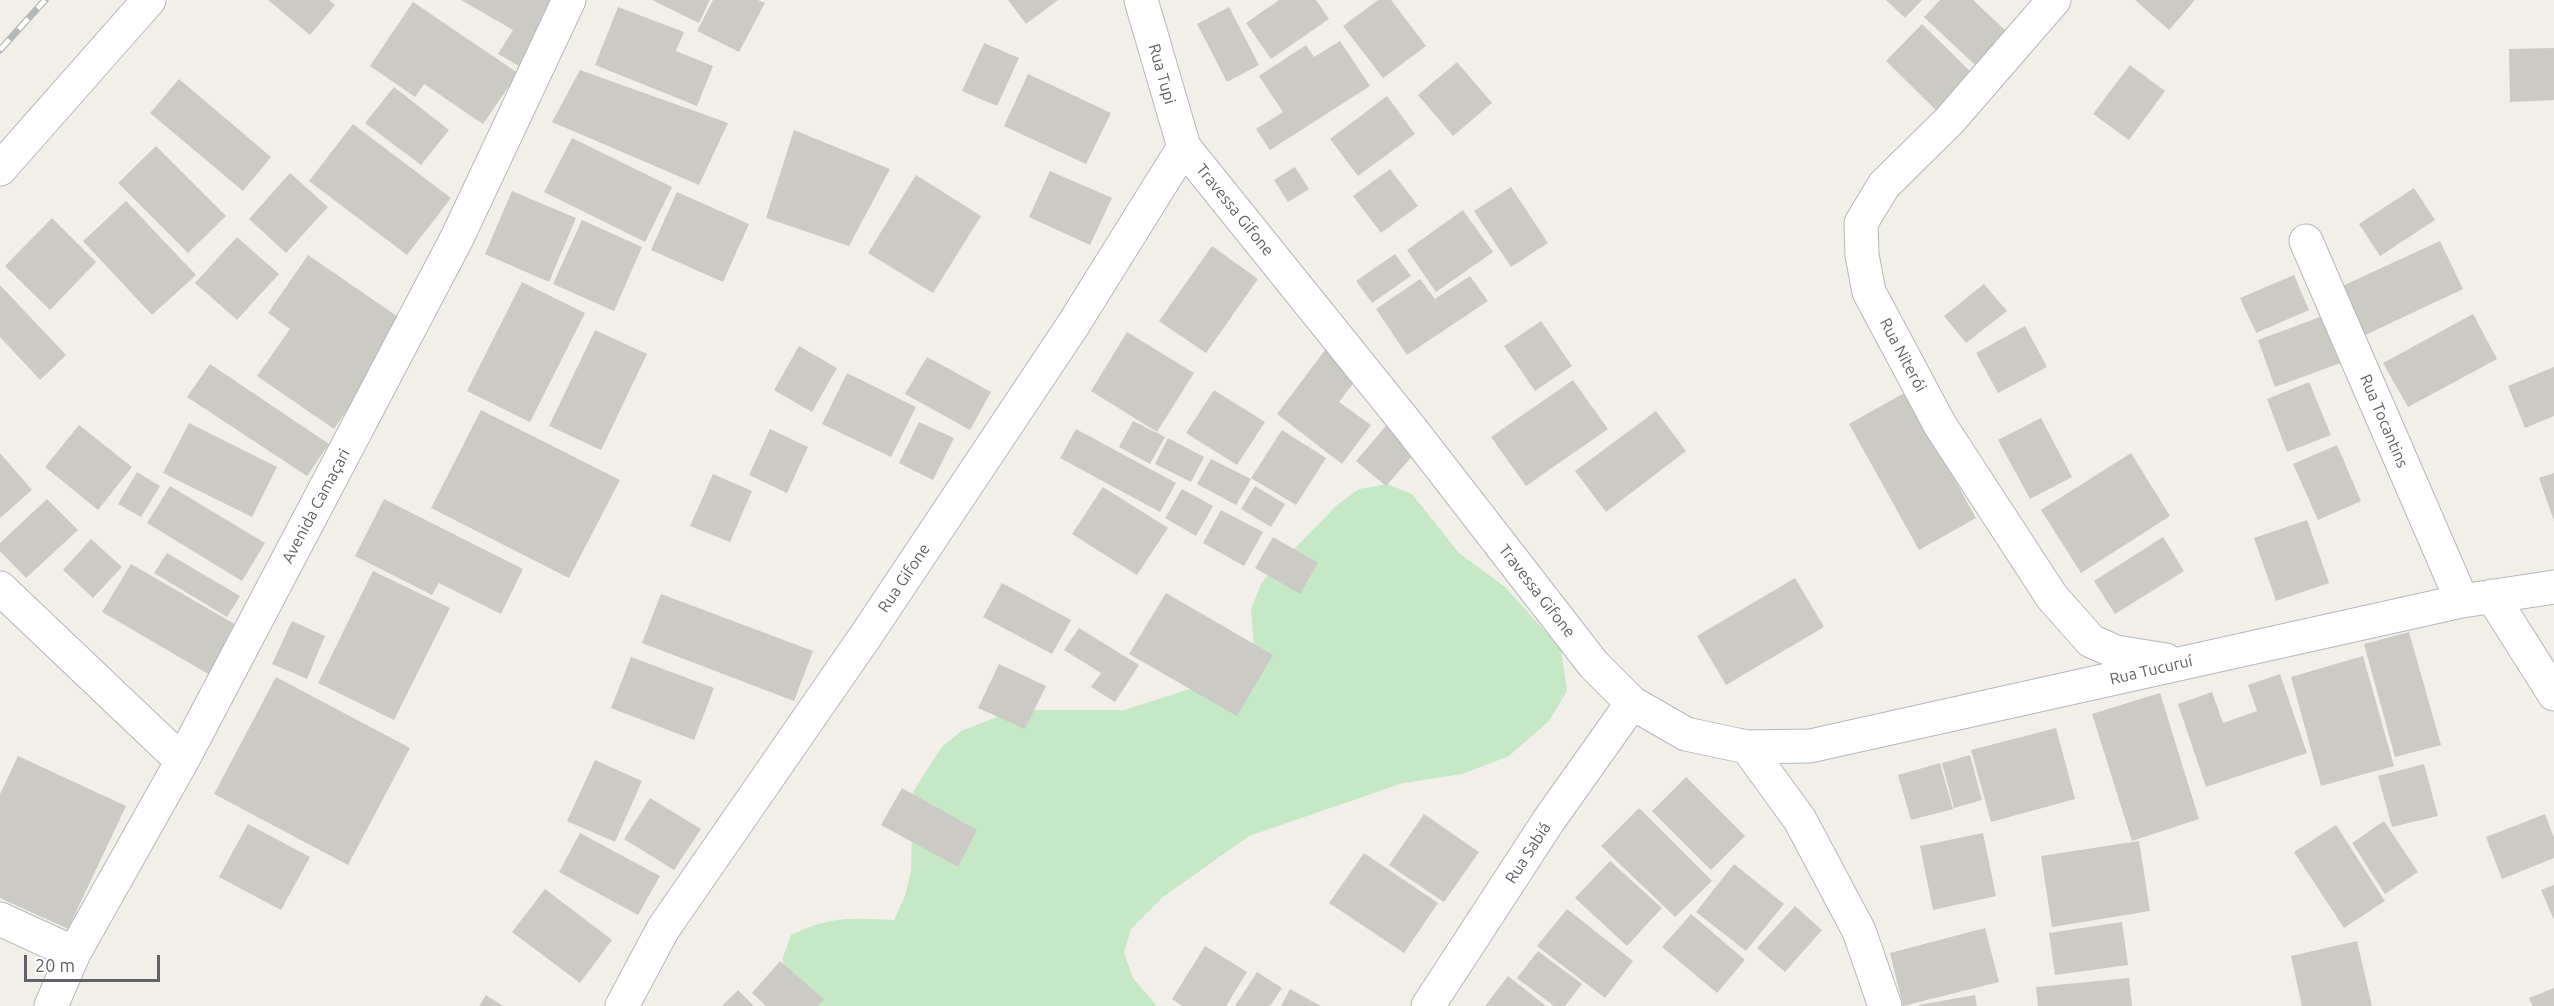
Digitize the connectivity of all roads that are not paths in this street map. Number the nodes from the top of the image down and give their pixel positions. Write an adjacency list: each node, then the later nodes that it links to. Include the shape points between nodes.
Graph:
1 (149, 0): 6 (street)
2 (569, 0): 15 (street, Avenida Camaçari, via 457,238)
3 (1141, 0): 5 (street, Rua Tupi)
4 (2054, 0): 11 (street, Rua Niterói, via 1950,120 1884,185 1860,223 1869,292 1940,425 2052,597 2091,641 2116,652)
5 (1184, 147): 13 (street, Travessa Gifone, via 1594,665); 19 (street, Rua Gifone, via 1073,326 663,929)
6 (0, 169)
7 (2306, 241): 10 (street, Rua Tocantins)
8 (2554, 587): 10 (street, Rua Tucuruí)
9 (0, 588): 15 (street)
10 (2477, 598): 11 (street, Rua Tucuruí); 12 (street, Rua Tocantins)
11 (2182, 663): 14 (street, Rua Tucuruí, via 1858,737 1810,746)
12 (2554, 694)
13 (1632, 703): 14 (street, Travessa Gifone, via 1686,734); 20 (street, Rua Sabiá, via 1549,820)
14 (1747, 747): 21 (street, via 1805,830 1858,931)
15 (182, 761): 17 (street, Avenida Camaçari)
16 (0, 919): 17 (street)
17 (74, 952): 18 (street, Avenida Camaçari)
18 (51, 1006)
19 (622, 1006)
20 (1428, 1006)
21 (1885, 1006)

